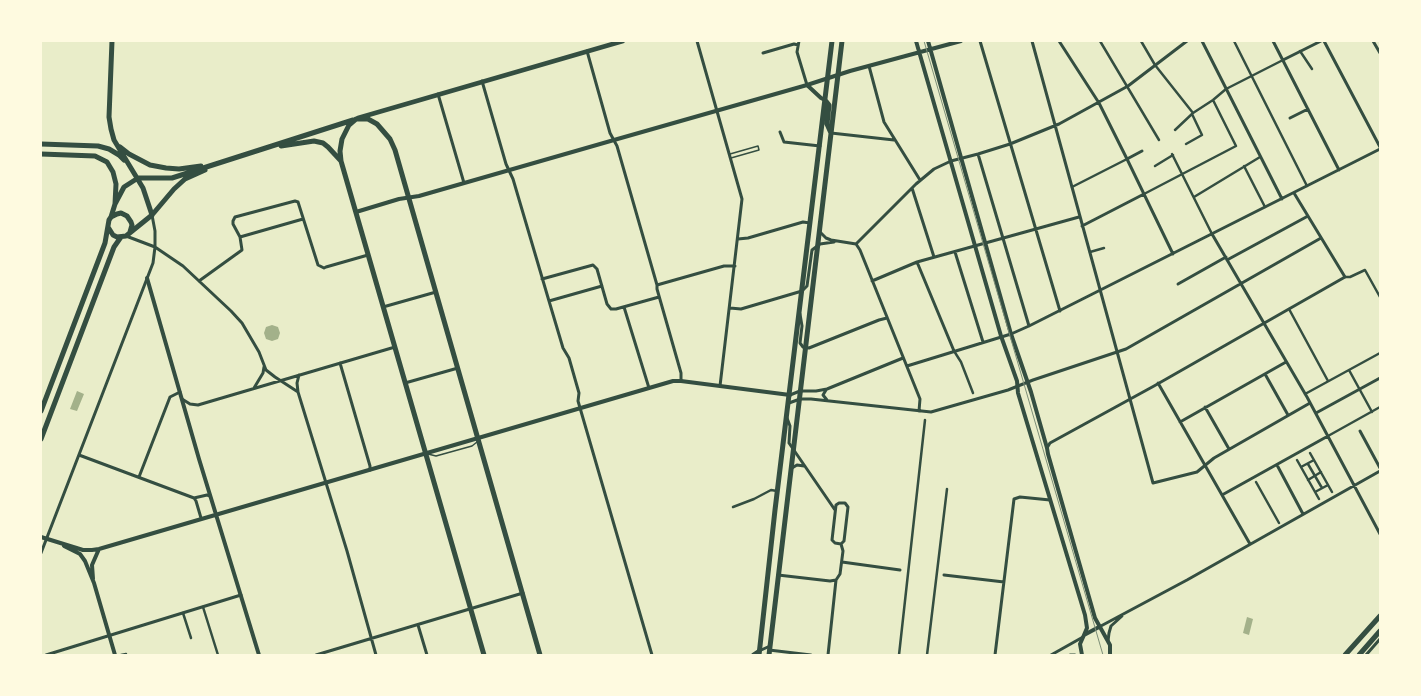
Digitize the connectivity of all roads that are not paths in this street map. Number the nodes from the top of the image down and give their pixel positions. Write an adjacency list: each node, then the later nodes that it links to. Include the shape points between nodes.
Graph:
1 (112, 41): 58 (main road, via 109,117)
2 (623, 41): 24 (main road)
3 (698, 41): 44 (street)
4 (832, 41): 34 (main road)
5 (842, 41): 32 (main road)
6 (916, 41): 26 (street)
7 (928, 41): 22 (street)
8 (962, 41): 22 (street)
9 (980, 41): 56 (street)
10 (1032, 41): 48 (street)
11 (1060, 41): 42 (street)
12 (1100, 41): 37 (street)
13 (1141, 41): 29 (street)
14 (1187, 41): 29 (street)
15 (1202, 41): 38 (street)
16 (1234, 41): 33 (street)
17 (1273, 41): 28 (street)
18 (1321, 41): 23 (street)
19 (1324, 41): 61 (street)
20 (1374, 41): 27 (street)
21 (799, 43): 25 (street); 36 (street, via 797,52)
22 (930, 50): 26 (street); 67 (street)
23 (1300, 51): 28 (street); 31 (street)
24 (586, 52): 35 (main road); 52 (street)
25 (763, 53)
26 (920, 53): 30 (street); 70 (street)
27 (1380, 53)
28 (1283, 60): 33 (street); 43 (street)
29 (1155, 65): 37 (street); 45 (street)
30 (869, 66): 32 (street); 53 (street, via 884,122)
31 (1312, 69)
32 (838, 75): 34 (street); 51 (main road)
33 (1251, 76): 38 (street); 81 (street)
34 (828, 79): 36 (street); 40 (main road)
35 (482, 81): 39 (main road); 75 (street, via 506,164)
36 (807, 85): 40 (street); 44 (street)
37 (1128, 86): 42 (street); 54 (street)
38 (1226, 89): 41 (street); 66 (street)
39 (438, 94): 47 (main road); 80 (street)
40 (826, 100): 51 (main road, via 829,105 827,124); 59 (main road)
41 (1214, 100): 45 (street); 77 (street, via 1236,146)
42 (1099, 102): 48 (street); 68 (street)
43 (1308, 109): 46 (street); 76 (street)
44 (718, 111): 52 (street); 65 (street)
45 (1193, 113): 49 (street); 57 (street, via 1202,135)
46 (1290, 118)
47 (356, 119): 60 (main road); 69 (main road, via 348,125 342,139); 87 (main road, via 373,121 390,139)
48 (1054, 125): 56 (street); 83 (street)
49 (1175, 130)
50 (780, 132): 59 (street, via 784,142)
51 (831, 134): 53 (street); 100 (main road)
52 (614, 140): 75 (street); 130 (street)
53 (894, 140): 79 (street)
54 (1159, 140)
55 (41, 144): 71 (main road, via 98,146 109,149)
56 (1010, 144): 64 (street); 101 (street)
57 (1186, 144)
58 (118, 145): 71 (main road); 72 (main road, via 146,164 160,167 179,169)
59 (820, 146): 97 (main road)
60 (266, 148): 69 (main road, via 314,141 323,143); 72 (main road)
61 (1380, 148): 76 (street)
62 (1142, 151): 68 (street)
63 (41, 154): 89 (main road, via 95,156 107,162 114,172)
64 (978, 154): 67 (street); 107 (street)
65 (731, 156): 65 (lane, via 759,150 758,146); 106 (street, via 742,199)
66 (1260, 157): 74 (street); 88 (street)
67 (961, 158): 70 (street); 110 (street)
68 (1128, 159): 83 (street); 85 (street)
69 (341, 161): 91 (main road)
70 (951, 161): 79 (street, via 934,169); 113 (street)
71 (128, 164): 78 (main road)
72 (217, 164): 78 (main road, via 172,178); 92 (main road, via 185,179)
73 (1155, 166): 77 (street, via 1172,155)
74 (1244, 166): 86 (street); 90 (street)
75 (510, 170): 80 (street); 125 (street)
76 (1339, 170): 81 (street)
77 (1182, 174): 85 (street); 86 (street)
78 (138, 178): 89 (main road, via 124,187); 92 (main road)
79 (920, 180): 82 (street)
80 (464, 182): 87 (street)
81 (1307, 186): 84 (street)
82 (912, 188): 109 (street); 119 (street)
83 (1072, 188): 95 (street)
84 (1294, 193): 88 (street); 93 (street)
85 (1144, 194): 98 (street); 117 (street)
86 (1194, 197): 102 (street)
87 (410, 198): 91 (street); 134 (main road)
88 (1282, 199): 90 (street)
89 (115, 204): 94 (main road)
90 (1265, 207): 102 (street)
91 (356, 212): 118 (main road)
92 (152, 215): 103 (main road); 112 (street)
93 (1308, 216): 105 (street); 120 (street)
94 (111, 217): 99 (main road); 103 (main road, via 117,214 127,216 131,222)
95 (1079, 217): 98 (street); 101 (street)
96 (303, 218): 104 (street); 104 (street, via 298,202 295,201 235,217 233,224); 118 (street, via 317,263 321,267)
97 (810, 223): 106 (street, via 803,222); 133 (main road)
98 (1082, 226): 116 (street)
99 (108, 227): 103 (main road, via 112,235); 192 (main road, via 105,243)
100 (820, 230): 108 (street, via 826,238); 111 (main road)
101 (1036, 230): 107 (street); 142 (street)
102 (1212, 234): 117 (street); 120 (street)
103 (126, 235): 112 (street); 203 (main road, via 114,247)
104 (240, 237): 126 (street, via 240,252)
105 (1322, 238): 123 (street); 129 (street)
106 (738, 239): 122 (street)
107 (1003, 239): 110 (street); 146 (street)
108 (837, 242): 109 (street); 111 (street)
109 (856, 244): 127 (street)
110 (986, 244): 113 (street); 147 (street)
111 (818, 246): 133 (street, via 812,250 808,286); 151 (main road)
112 (155, 247): 124 (street, via 154,260); 126 (street, via 183,266)
113 (976, 247): 115 (street); 148 (street)
114 (1104, 248): 116 (street)
115 (955, 252): 119 (street); 149 (street)
116 (1089, 252): 132 (street)
117 (1172, 254): 132 (street)
118 (368, 255): 138 (main road)
119 (934, 257): 121 (street)
120 (1226, 258): 128 (street); 129 (street)
121 (916, 262): 127 (street); 152 (street)
122 (735, 266): 130 (street, via 724,266); 140 (street)
123 (1345, 277): 136 (street, via 1365,270); 141 (street)
124 (147, 278): 178 (street); 209 (street)
125 (542, 279): 131 (street, via 593,265 597,269); 137 (street)
126 (199, 281): 158 (street, via 242,323)
127 (872, 281): 144 (street)
128 (1178, 284)
129 (1241, 284): 145 (street); 153 (street)
130 (657, 285): 135 (street)
131 (602, 286): 137 (street); 139 (street, via 609,307 614,310)
132 (1100, 290): 142 (street); 153 (street)
133 (802, 291): 140 (street, via 742,308); 143 (main road)
134 (436, 292): 138 (street); 160 (main road)
135 (659, 297): 139 (street); 166 (street)
136 (1380, 297)
137 (549, 301): 190 (street, via 563,348 571,365)
138 (383, 307): 150 (main road)
139 (624, 307): 174 (street)
140 (730, 308): 171 (street)
141 (1288, 309): 145 (street); 167 (street)
142 (1060, 310): 146 (street)
143 (800, 314): 151 (street, via 800,343); 182 (main road)
144 (887, 318): 151 (street); 155 (street)
145 (1264, 323): 156 (street); 170 (street)
146 (1029, 326): 147 (street)
147 (1011, 334): 148 (street); 168 (street)
148 (1001, 336): 149 (street); 172 (street)
149 (982, 342): 152 (street)
150 (395, 348): 157 (street); 169 (main road)
151 (806, 348): 177 (main road)
152 (954, 351): 159 (street); 180 (street, via 961,362)
153 (1117, 353): 168 (street); 185 (street)
154 (1380, 353): 161 (street)
155 (903, 358): 159 (street); 175 (street)
156 (1286, 362): 162 (street); 181 (street)
157 (340, 364): 163 (street); 218 (street)
158 (264, 365): 165 (street, via 266,370); 173 (street, via 263,373)
159 (907, 366): 193 (street, via 920,399)
160 (458, 368): 169 (street); 202 (main road)
161 (1349, 370): 167 (street); 176 (street)
162 (1265, 374): 191 (street); 196 (street)
163 (299, 375): 165 (street); 179 (street)
164 (1380, 378): 176 (street)
165 (281, 381): 173 (street); 179 (street)
166 (682, 381): 171 (street); 174 (street)
167 (1328, 381): 181 (street)
168 (1028, 382): 172 (street); 204 (street)
169 (405, 383): 208 (main road)
170 (1158, 383): 185 (street); 199 (street)
171 (720, 386): 182 (street)
172 (1018, 386): 193 (street, via 931,412); 238 (street)
173 (254, 388): 183 (street, via 198,405)
174 (649, 388): 190 (street)
175 (827, 389): 177 (street); 186 (street, via 823,395)
176 (1359, 389): 194 (street); 195 (street)
177 (800, 391): 182 (street); 184 (main road)
178 (180, 392): 183 (street); 223 (street, via 170,397)
179 (298, 392): 226 (street)
180 (972, 393)
181 (1305, 394): 188 (street)
182 (790, 395): 187 (main road)
183 (182, 399): 235 (street)
184 (800, 399): 186 (street); 187 (street); 205 (main road)
185 (1130, 399): 204 (street, via 1050,443); 213 (street, via 1153,484 1197,472)
186 (829, 400): 193 (street)
187 (789, 403): 197 (main road)
188 (1310, 403): 195 (street); 196 (street)
189 (1380, 407): 194 (street)
190 (581, 408): 202 (street); 292 (street)
191 (1205, 408): 199 (street); 206 (street)
192 (41, 411)
193 (919, 411)
194 (1372, 412): 201 (street)
195 (1316, 413): 201 (street)
196 (1288, 415): 206 (street)
197 (787, 418): 205 (street, via 790,426 789,444); 231 (main road)
198 (925, 420): 296 (street)
199 (1180, 422): 213 (street)
200 (1360, 431): 217 (street)
201 (1328, 436): 214 (street); 228 (street)
202 (478, 437): 208 (street); 260 (main road)
203 (41, 439)
204 (1048, 448): 268 (street)
205 (793, 450): 215 (street); 219 (main road)
206 (1229, 450): 213 (street)
207 (1310, 453): 211 (street)
208 (426, 454): 218 (street); 263 (main road)
209 (78, 455): 223 (street); 247 (street)
210 (1297, 460): 216 (street)
211 (1314, 460): 212 (street); 221 (street)
212 (1308, 464): 216 (street); 222 (street)
213 (1205, 465): 234 (street)
214 (1277, 465): 234 (street); 242 (street)
215 (805, 467): 219 (street, via 797,464); 240 (street)
216 (1301, 468): 224 (street)
217 (1380, 468)
218 (370, 470): 226 (street)
219 (791, 470): 255 (main road)
220 (1380, 471): 228 (street)
221 (1321, 472): 222 (street); 227 (street)
222 (1315, 476): 224 (street); 229 (street)
223 (139, 477): 236 (street)
224 (1308, 480): 232 (street)
225 (1256, 482): 244 (street)
226 (325, 483): 241 (street); 273 (street)
227 (1328, 485): 229 (street); 233 (street)
228 (1354, 486): 242 (street); 245 (street)
229 (1322, 488): 232 (street)
230 (948, 489): 297 (street)
231 (778, 491): 239 (street, via 772,490); 278 (main road)
232 (1315, 492): 237 (street)
233 (1332, 492)
234 (1222, 495): 250 (street)
235 (210, 496): 236 (street); 241 (street)
236 (194, 498): 243 (street)
237 (1319, 499)
238 (1050, 500): 258 (street, via 1020,497 1014,499); 271 (street, via 1087,621)
239 (733, 507)
240 (835, 510): 249 (street, via 832,540); 249 (street, via 839,503 847,505 844,540)
241 (216, 514): 243 (street); 261 (street)
242 (1303, 514): 250 (street)
243 (201, 518): 251 (street)
244 (1279, 523)
245 (1380, 534)
246 (41, 537): 247 (street)
247 (47, 539): 248 (street); 252 (street)
248 (59, 542): 251 (street, via 83,550); 259 (street, via 83,557)
249 (841, 544): 253 (street)
250 (1250, 544): 265 (street)
251 (99, 549): 259 (street, via 92,565)
252 (41, 553)
253 (842, 562): 254 (street); 257 (street)
254 (900, 570)
255 (778, 574): 257 (street); 277 (main road)
256 (944, 575): 258 (street)
257 (836, 580): 295 (street)
258 (1004, 582): 298 (street)
259 (94, 583): 270 (street)
260 (523, 594): 263 (street); 291 (main road)
261 (241, 595): 262 (street); 286 (street)
262 (203, 607): 264 (street); 285 (street)
263 (471, 609): 267 (street); 290 (main road)
264 (183, 612): 270 (street); 272 (street)
265 (1124, 614): 268 (street); 275 (street, via 1112,626 1108,633)
266 (1380, 616): 304 (main road)
267 (418, 624): 273 (street); 289 (street)
268 (1099, 627): 271 (street); 275 (street)
269 (1380, 631): 305 (main road)
270 (109, 635): 276 (street); 283 (street)
271 (1084, 635): 299 (street); 302 (street, via 1080,644)
272 (191, 638)
273 (371, 639): 287 (street); 288 (street)
274 (1380, 639): 306 (street)
275 (1108, 641): 303 (street)
276 (65, 649): 279 (street); 280 (street)
277 (769, 650): 278 (street); 294 (street)
278 (759, 653): 293 (street)
279 (51, 654): 282 (street)
280 (66, 654)
281 (126, 654): 284 (street)
282 (46, 655)
283 (115, 655)
284 (121, 655)
285 (218, 655)
286 (259, 655)
287 (316, 655)
288 (376, 655)
289 (427, 655)
290 (484, 655)
291 (540, 655)
292 (652, 655)
293 (753, 655)
294 (810, 655)
295 (828, 655)
296 (899, 655)
297 (927, 655)
298 (995, 655)
299 (1051, 655)
300 (1070, 655): 301 (street)
301 (1075, 655)
302 (1082, 655)
303 (1112, 655)
304 (1345, 655)
305 (1359, 655)
306 (1366, 655)

